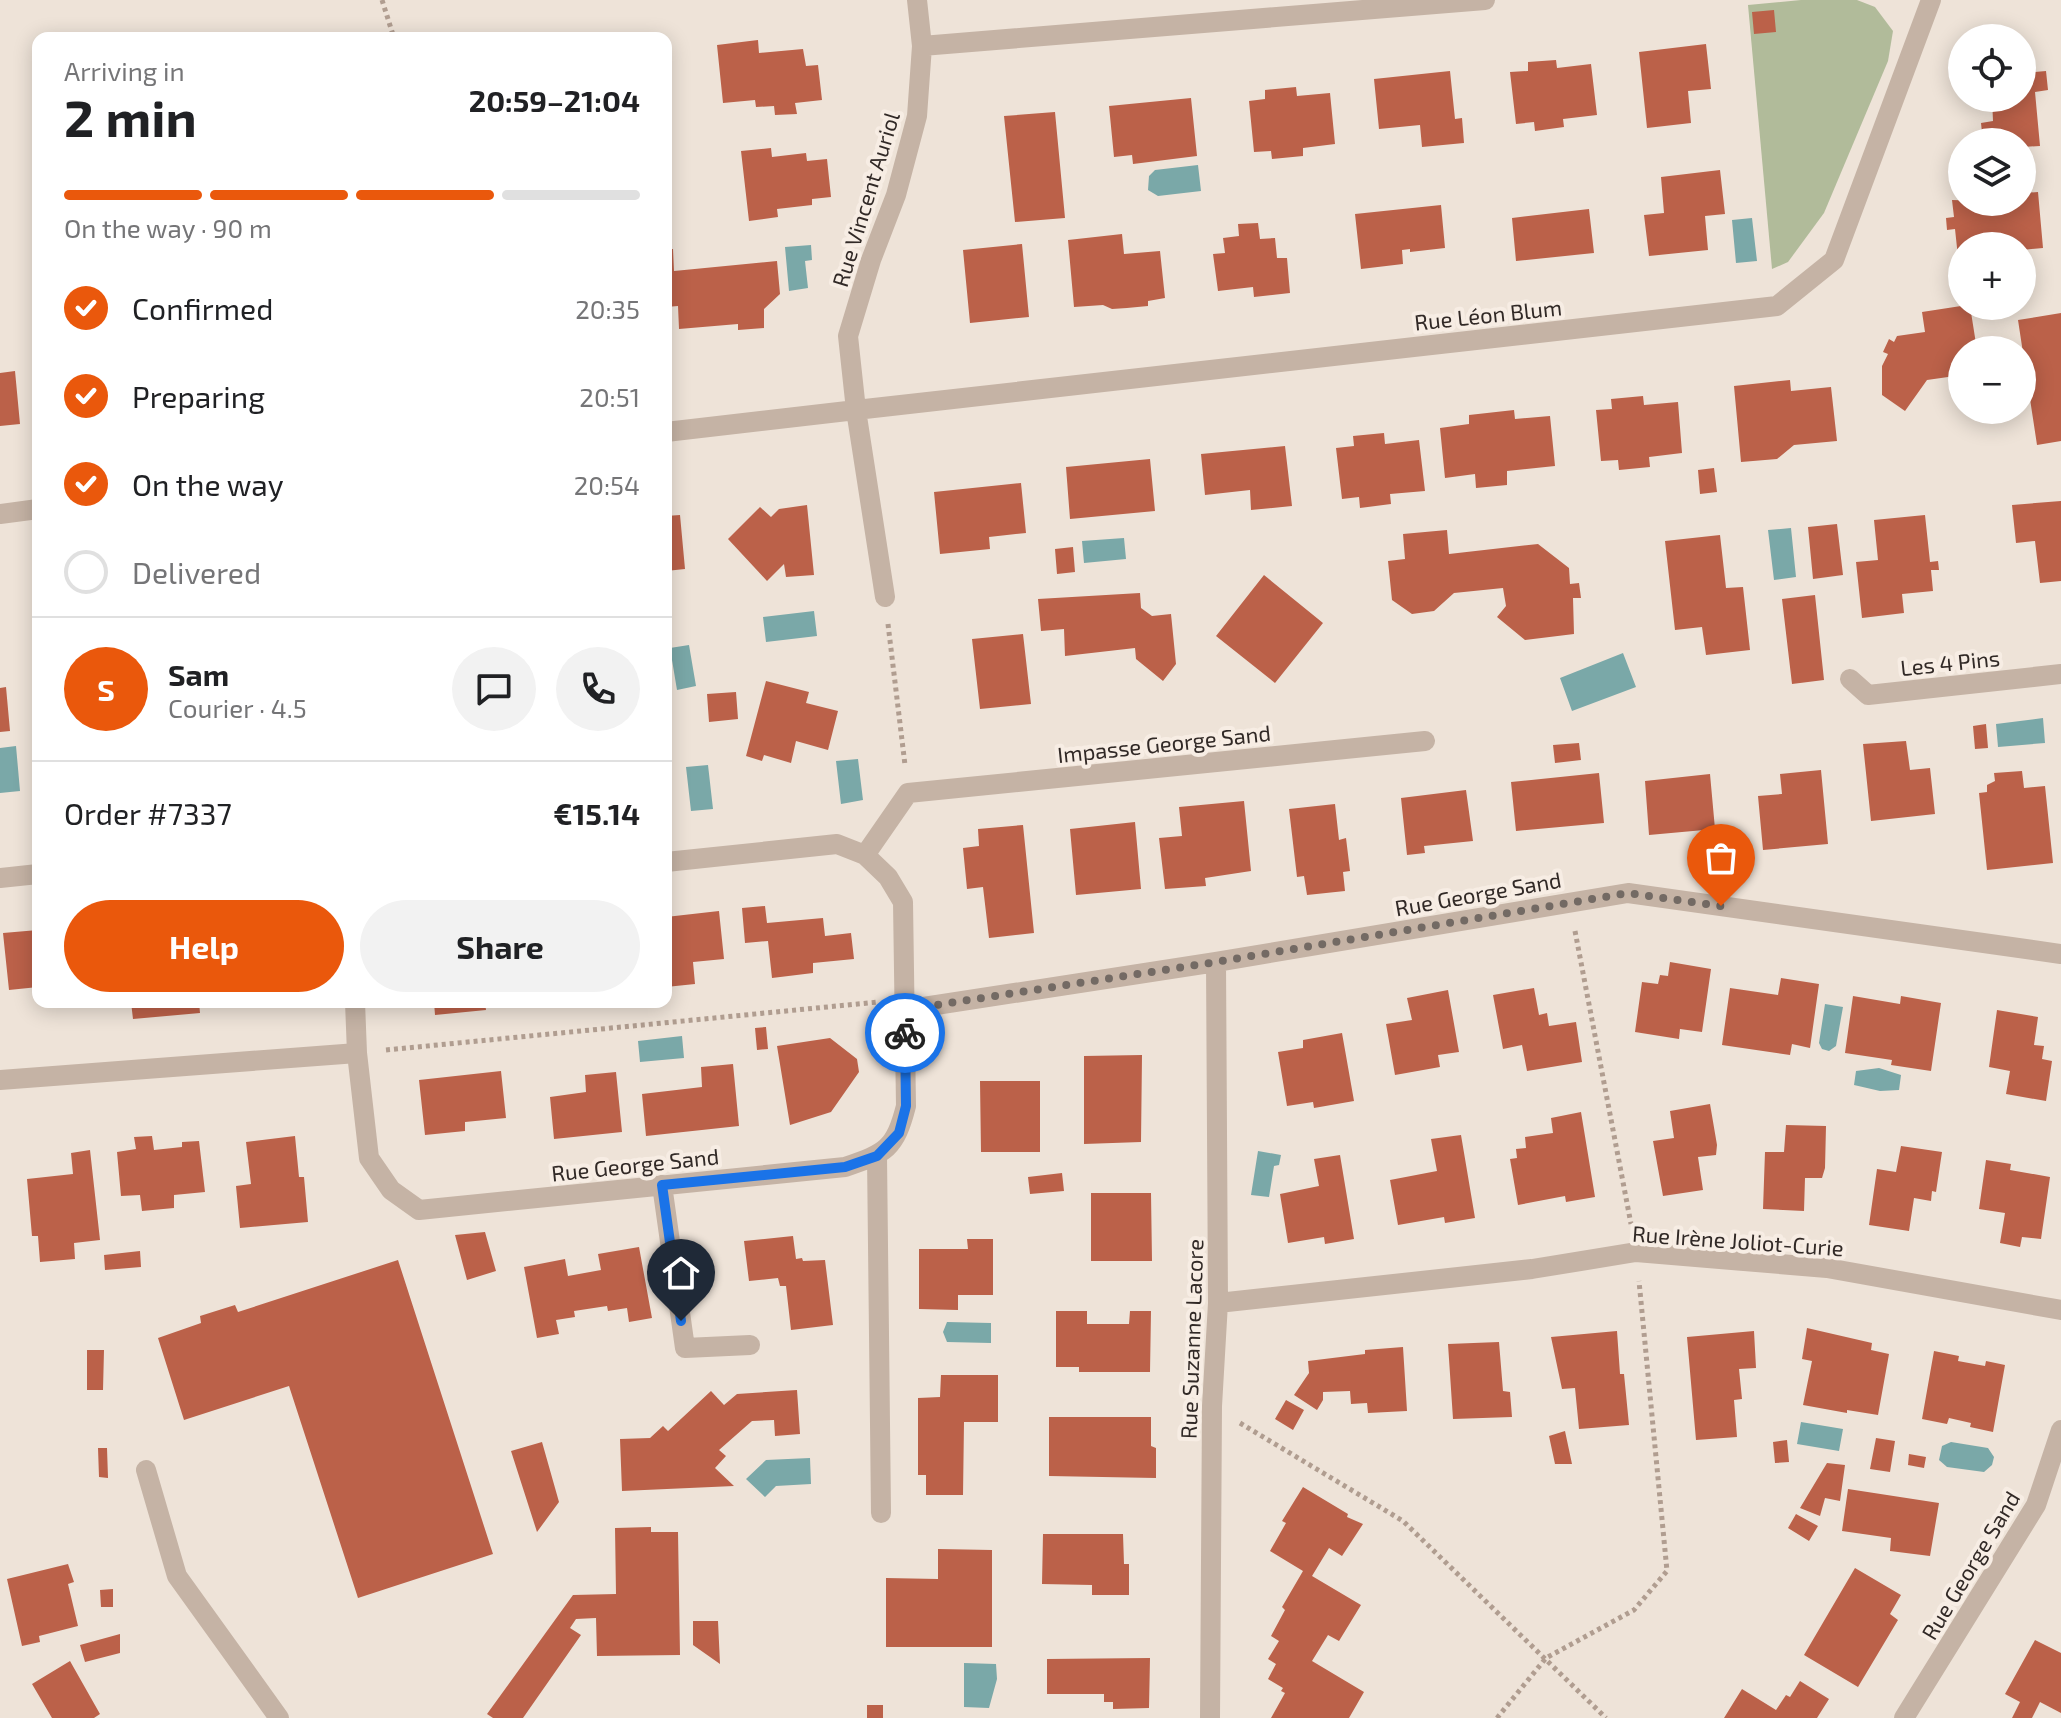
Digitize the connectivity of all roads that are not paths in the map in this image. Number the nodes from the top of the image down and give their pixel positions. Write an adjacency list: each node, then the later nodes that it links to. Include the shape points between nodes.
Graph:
1 (917, 0): 4 (street, Rue Vincent Auriol)
2 (1485, 0): 4 (street)
3 (1931, 0): 5 (street, Rue Léon Blum, via 1834,260 1777,306)
4 (922, 46): 5 (street, Rue Vincent Auriol, via 917,116 848,336)
5 (856, 410): 6 (street); 9 (street, Rue Vincent Auriol)
6 (672, 431)
7 (32, 510): 8 (street)
8 (0, 514)
9 (885, 597)
10 (2061, 674): 11 (street, Les 4 Pins, via 1868,695)
11 (1850, 679)
12 (1425, 741): 13 (street, Impasse George Sand, via 908,793)
13 (865, 855): 14 (street, via 837,844); 20 (street, via 888,877 903,902)
14 (672, 861)
15 (32, 875): 16 (street)
16 (0, 878)
17 (2061, 954): 18 (street, Rue George Sand, via 1628,893)
18 (1216, 962): 20 (street, Rue George Sand); 25 (street, Rue Suzanne Lacore)
19 (355, 1008): 21 (street, Rue George Sand)
20 (904, 1010): 23 (street, via 906,1106 899,1133)
21 (357, 1053): 22 (street); 24 (street, Rue George Sand, via 369,1158 391,1190 419,1210)
22 (0, 1080)
23 (877, 1156): 24 (street, Rue George Sand, via 845,1167); 30 (street)
24 (662, 1185): 27 (street, via 685,1348)
25 (1218, 1303): 26 (street, Rue Irène Joliot-Curie, via 1532,1269 1636,1252 1827,1268); 32 (street, Rue Suzanne Lacore, via 1212,1406)
26 (2061, 1310)
27 (750, 1345)
28 (2061, 1430): 33 (street, Rue George Sand, via 2036,1505)
29 (146, 1470): 31 (street, via 177,1576)
30 (881, 1513)
31 (279, 1718)
32 (1210, 1718)
33 (1904, 1718)

